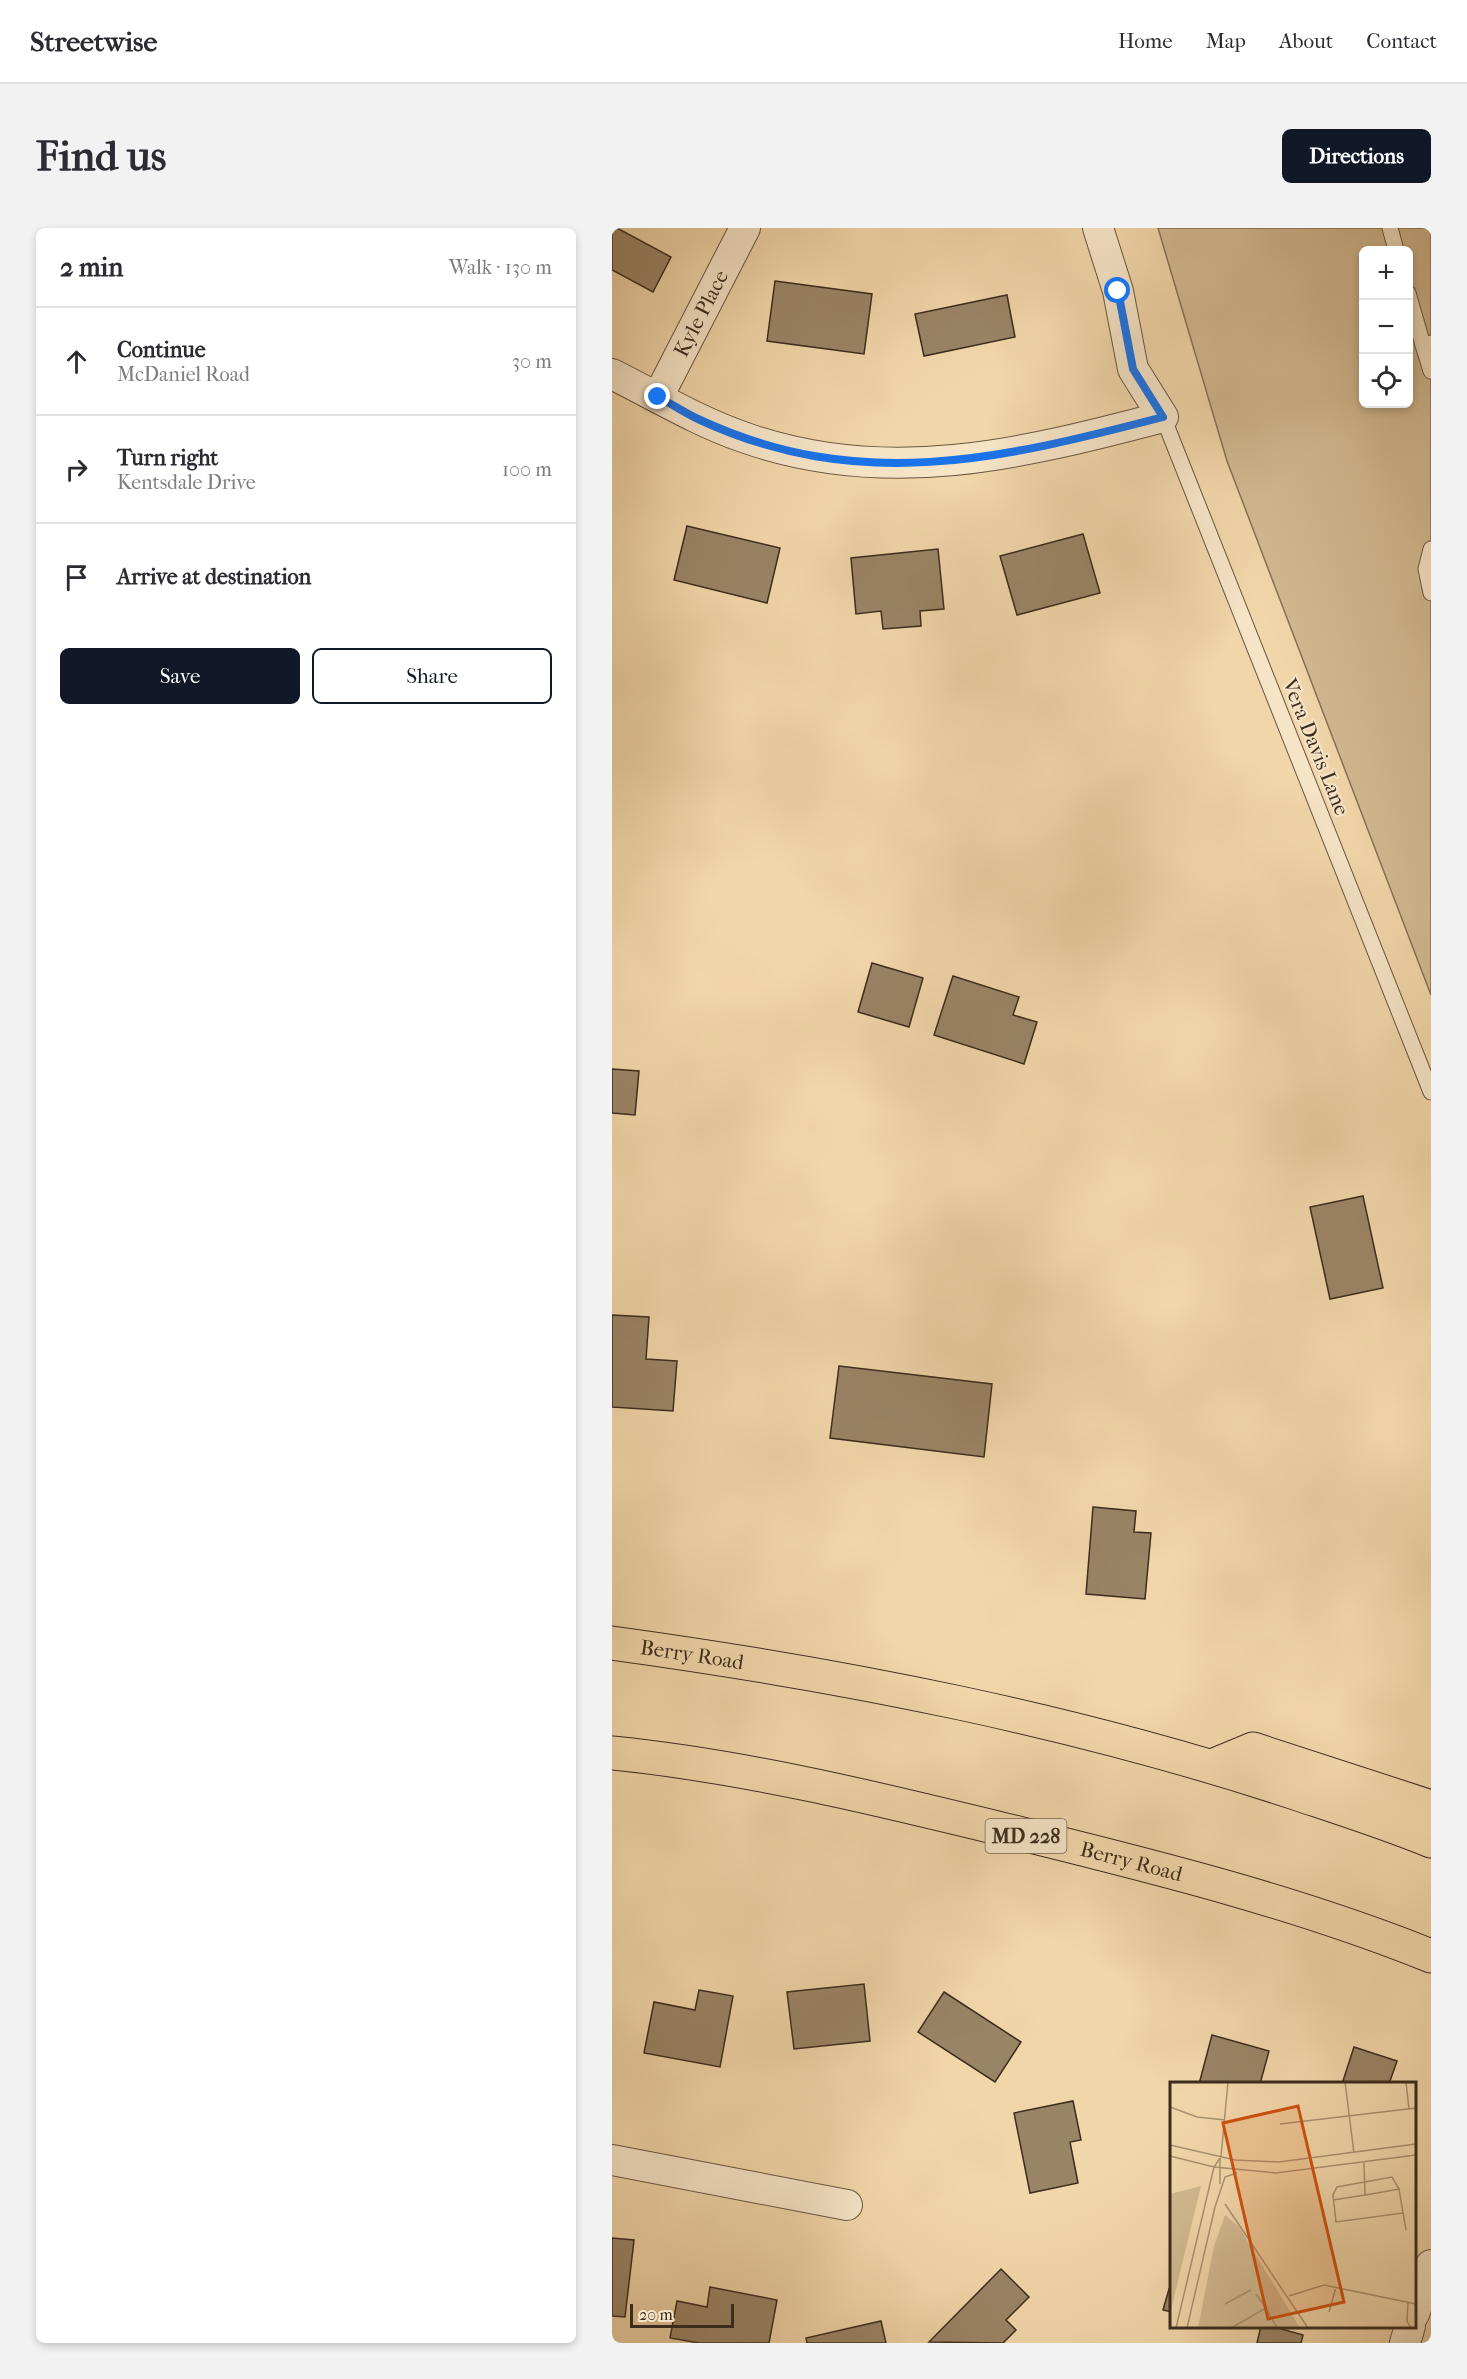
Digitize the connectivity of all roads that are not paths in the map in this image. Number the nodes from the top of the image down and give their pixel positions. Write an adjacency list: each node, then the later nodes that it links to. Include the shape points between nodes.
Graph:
1 (745, 228): 9 (street, Kyle Place)
2 (1098, 228): 10 (street, via 1118,291 1133,369)
3 (1390, 228): 4 (lane)
4 (1395, 246)
5 (1411, 300): 6 (lane)
6 (1427, 344): 7 (lane)
7 (1431, 371)
8 (612, 374): 9 (street)
9 (658, 397): 10 (street, via 698,419 761,443 806,455 867,463 978,459)
10 (1163, 417): 13 (lane, Vera Davis Lane)
11 (1431, 549): 12 (lane, via 1426,569)
12 (1431, 593)
13 (1431, 1092)
14 (612, 1644): 16 (highway, Berry Road, via 926,1695)
15 (612, 1754): 19 (highway, Berry Road / MD 228, via 737,1770 1052,1842 1248,1893)
16 (1212, 1766): 17 (highway, via 1253,1749); 18 (highway, Berry Road)
17 (1431, 1807)
18 (1431, 1841)
19 (1431, 1956)
20 (612, 2160): 21 (street)
21 (847, 2205)
22 (1431, 2265): 23 (street)
23 (1416, 2308)
24 (1409, 2328): 25 (street)
25 (1405, 2343)

